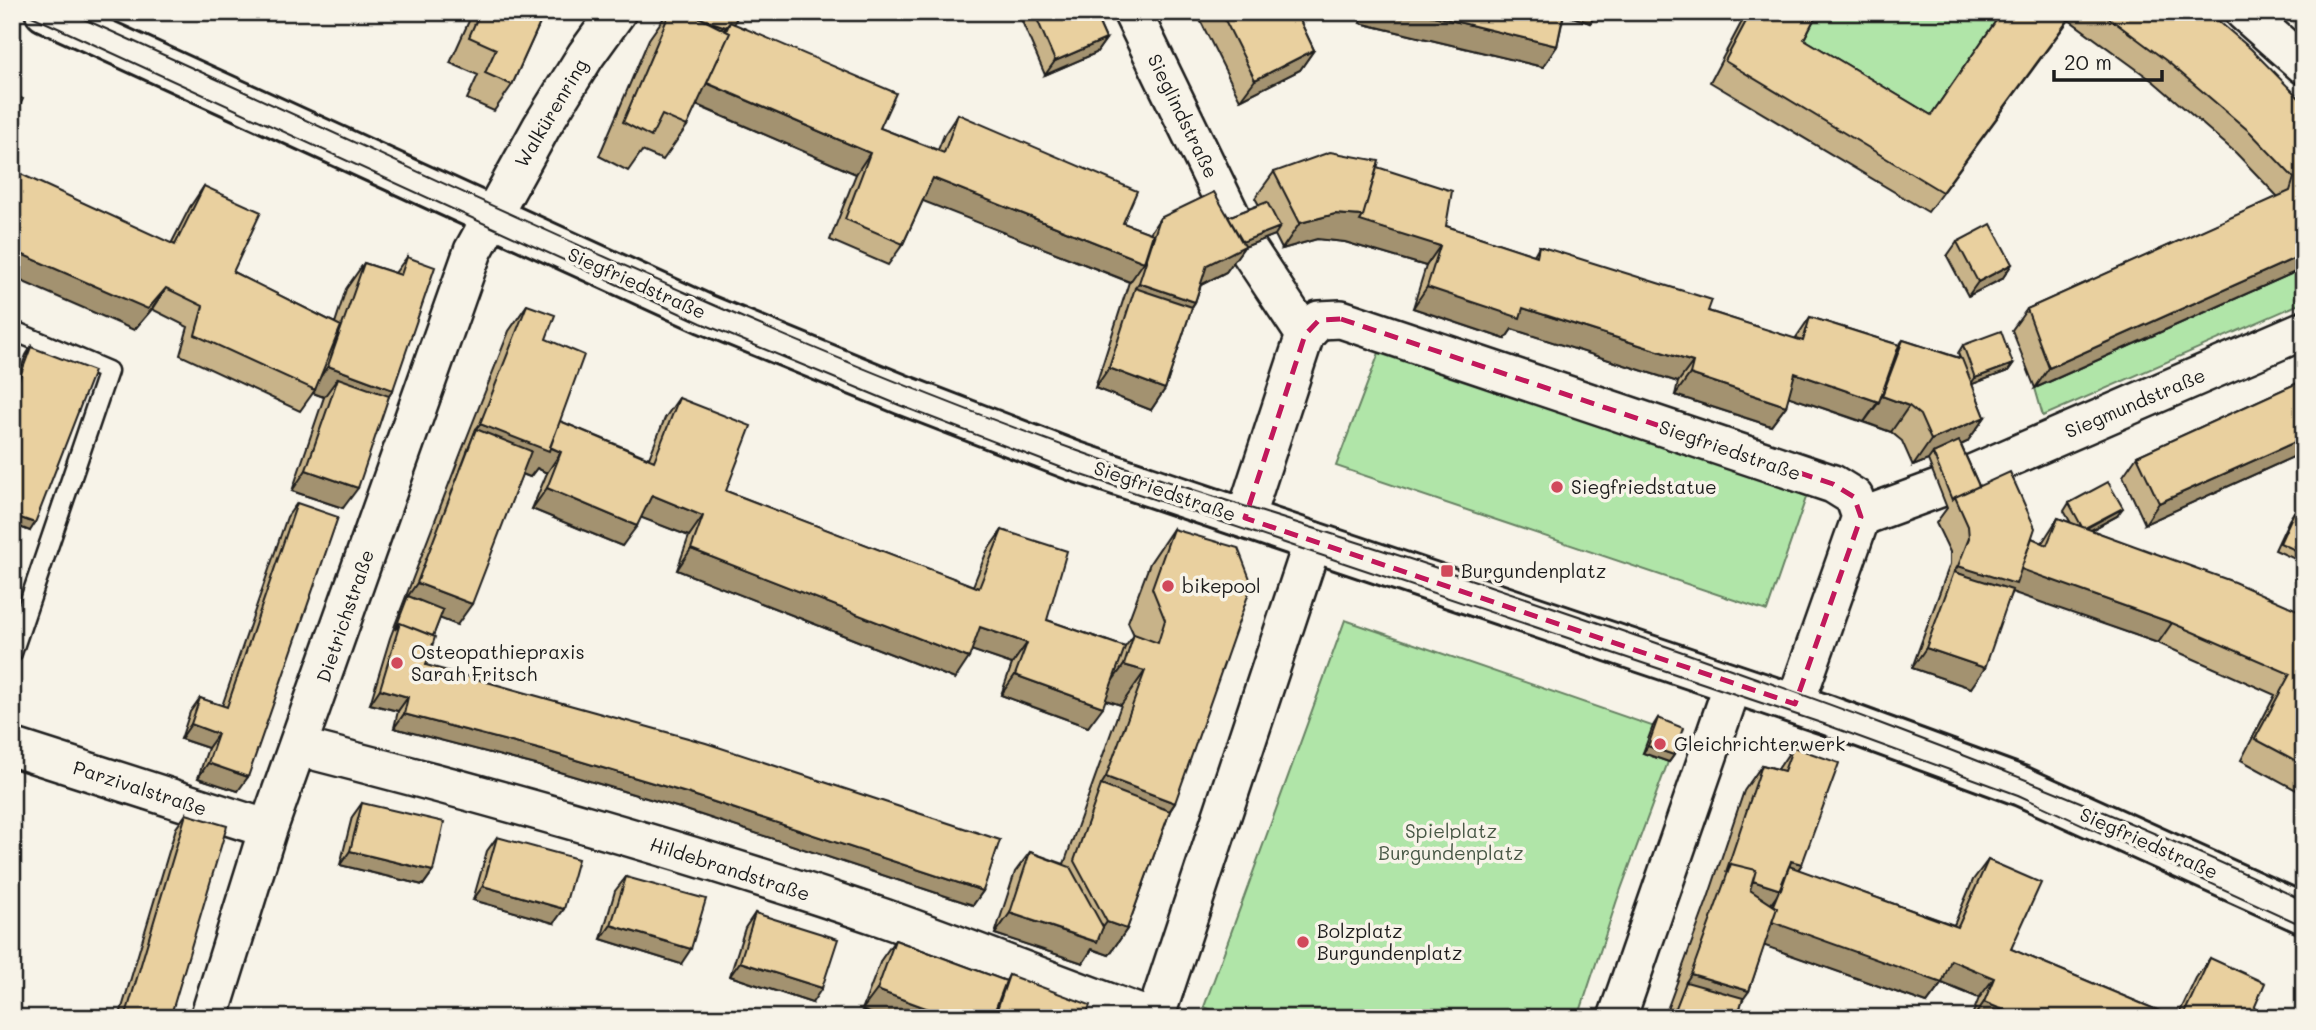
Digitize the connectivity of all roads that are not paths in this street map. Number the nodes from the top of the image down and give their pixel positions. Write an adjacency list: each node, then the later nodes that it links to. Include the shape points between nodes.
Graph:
1 (45, 12): 6 (street, Siegfriedstraße)
2 (617, 12): 6 (street, Walkürenring, via 541,126)
3 (1132, 12): 9 (street, Sieglindstraße, via 1240,233)
4 (2244, 12): 5 (street)
5 (2304, 65)
6 (491, 217): 11 (street, Siegfriedstraße, via 705,314 891,390 1074,461); 17 (street, Dietrichstraße, via 473,251)
7 (12, 330): 13 (lane, via 108,371)
8 (2304, 330): 10 (street, Siegmundstraße, via 1954,482)
9 (1305, 335): 10 (street, Siegfriedstraße, via 1319,320 1341,319 1833,484 1854,497); 11 (street, Siegfriedstraße)
10 (1861, 517): 15 (street)
11 (1245, 518): 12 (street, Siegfriedstraße)
12 (1313, 541): 14 (street, Siegfriedstraße); 21 (street)
13 (12, 653)
14 (1733, 684): 15 (street, Siegfriedstraße); 22 (street)
15 (1794, 704): 19 (street, Siegfriedstraße, via 2021,786)
16 (12, 747): 18 (street, Parzivalstraße)
17 (299, 747): 18 (street, Dietrichstraße); 21 (street, Hildebrandstraße, via 691,856 884,919)
18 (268, 829): 20 (street, Dietrichstraße)
19 (2304, 914)
20 (209, 1018)
21 (1153, 1018)
22 (1617, 1018)

